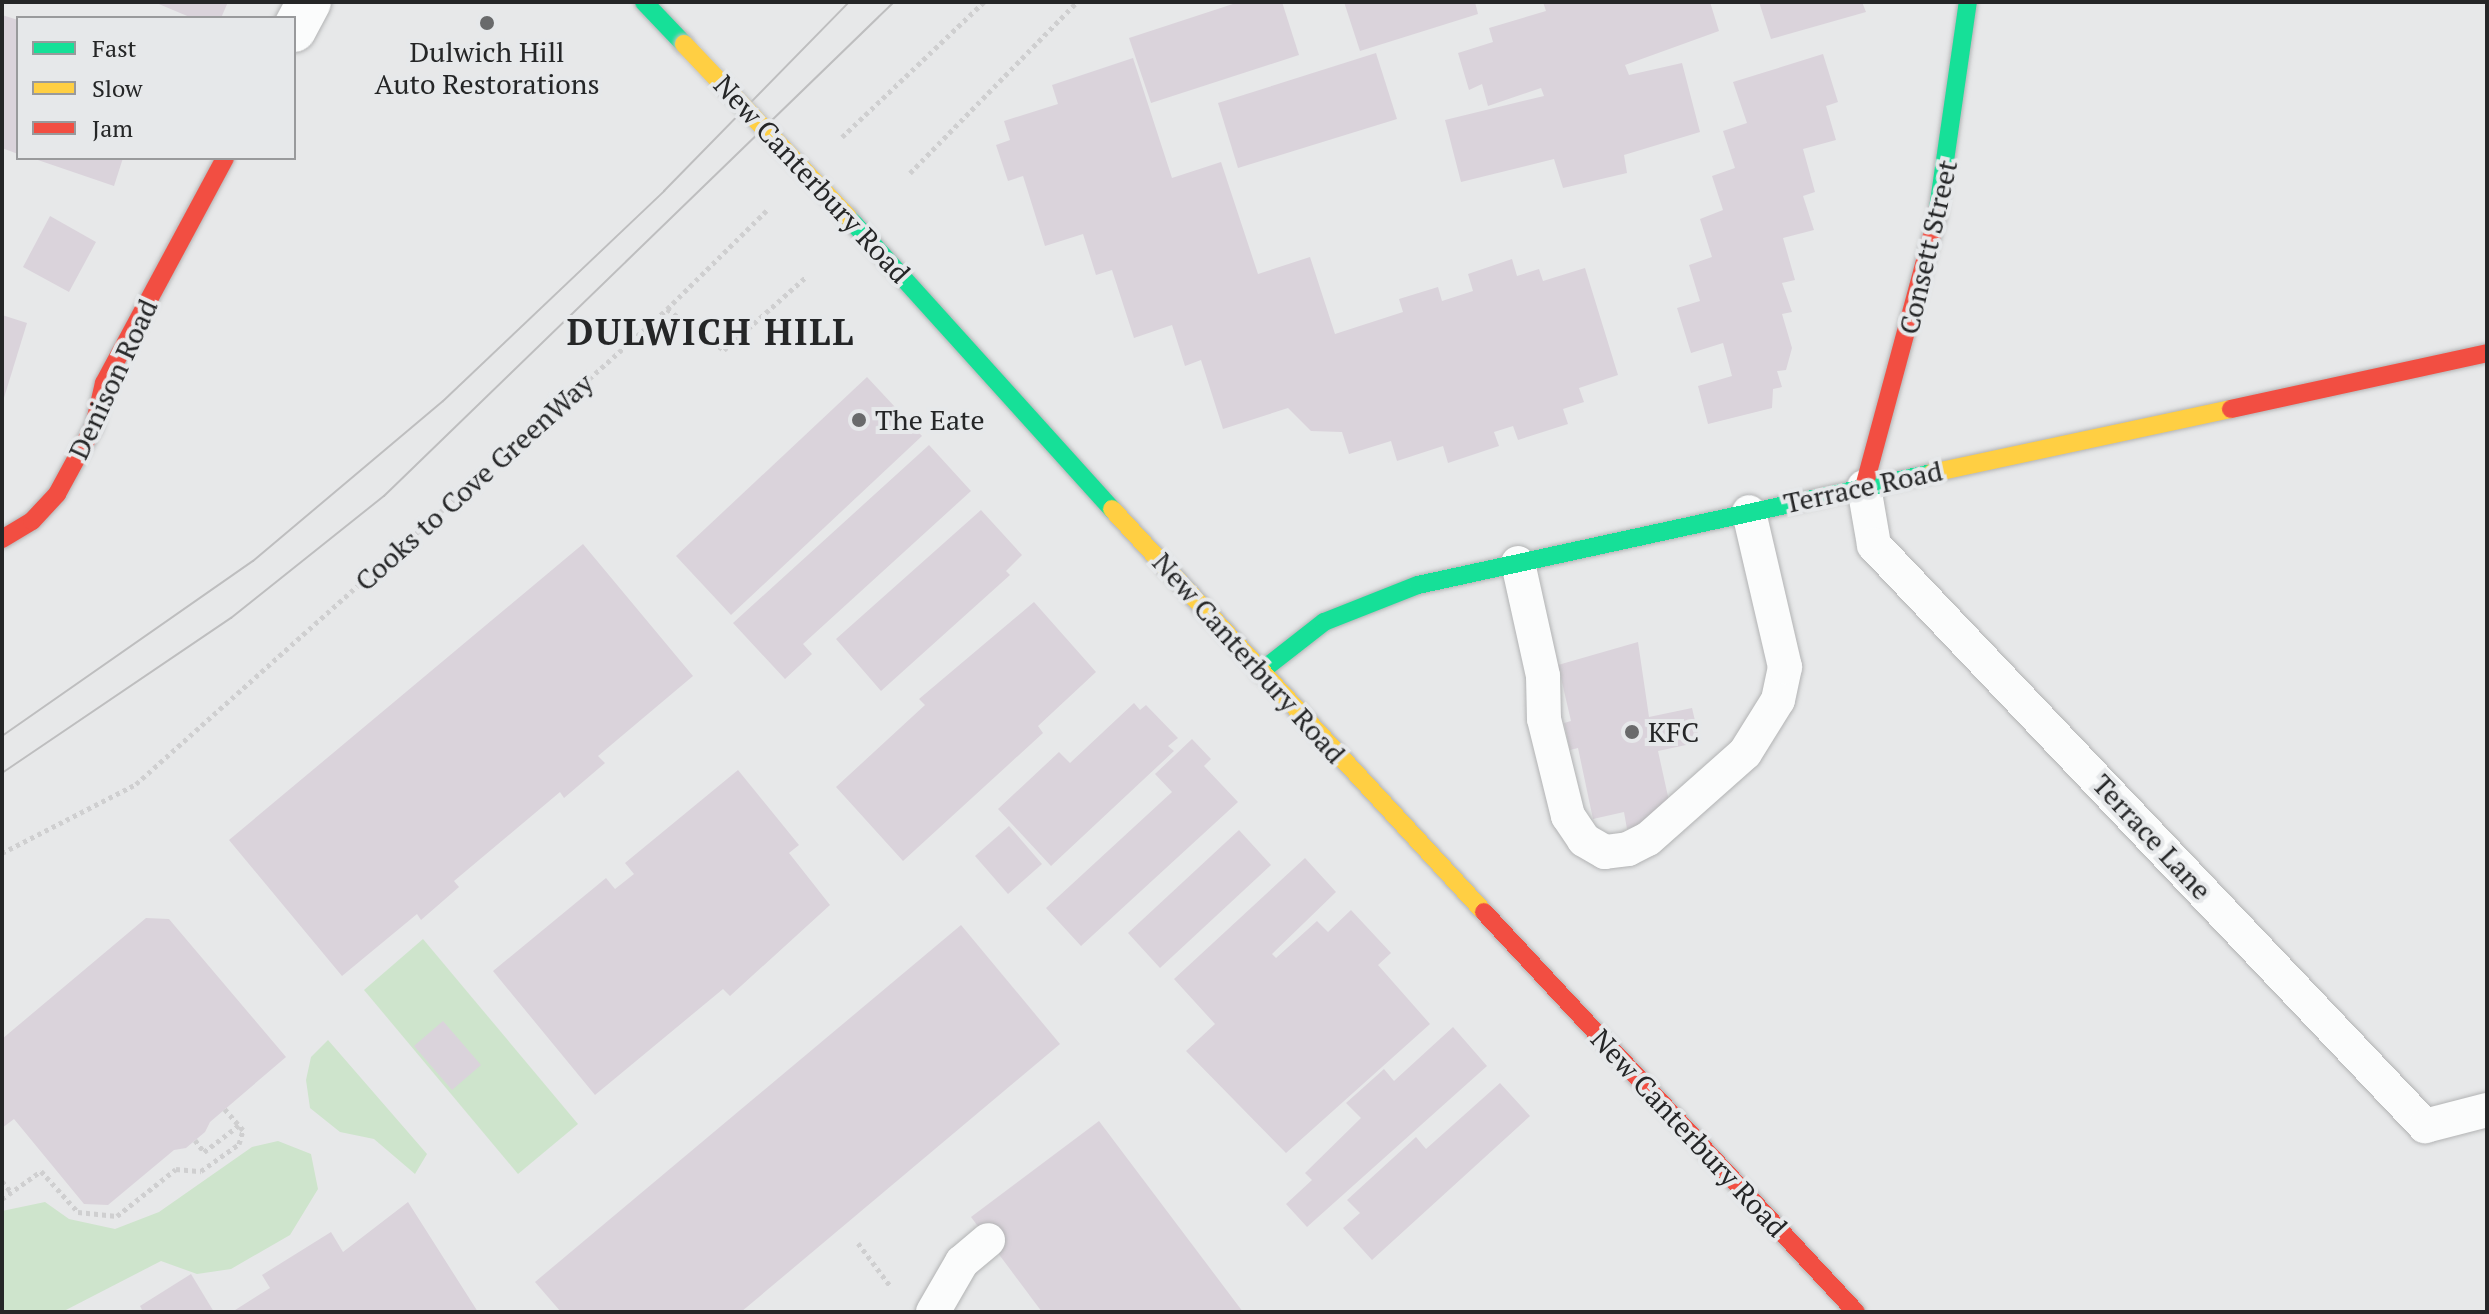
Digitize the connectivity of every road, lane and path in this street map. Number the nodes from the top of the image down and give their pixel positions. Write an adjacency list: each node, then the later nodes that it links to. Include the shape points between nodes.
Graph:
1 (309, 2): 6 (street)
2 (644, 2): 18 (main road, New Canterbury Road, bridge, via 848,217)
3 (984, 2): 7 (path)
4 (1077, 2): 9 (path)
5 (1968, 2): 14 (main road, Consett Street, via 1942,196)
6 (296, 26)
7 (837, 143)
8 (224, 160): 16 (main road, Denison Road, via 104,383 94,426 57,494 32,521)
9 (910, 173)
10 (780, 197): 12 (path, Cooks to Cove GreenWay)
11 (807, 276): 12 (path, via 724,350)
12 (667, 309): 19 (path, Cooks to Cove GreenWay, via 136,784)
13 (2487, 353): 14 (main road, Terrace Road)
14 (1864, 487): 15 (main road, Terrace Road); 21 (lane, Terrace Lane, via 1874,545 2425,1126)
15 (1749, 512): 17 (main road, Terrace Road); 17 (lane, via 1785,667 1778,700 1745,753 1648,839 1605,852 1584,840 1568,816 1544,719 1543,676)
16 (2, 539)
17 (1518, 563): 18 (main road, Terrace Road, via 1376,598 1324,622)
18 (1260, 672): 31 (main road, New Canterbury Road)
19 (2, 853)
20 (225, 1109): 22 (path)
21 (2487, 1110)
22 (239, 1125): 23 (path, via 204,1152); 25 (path, via 239,1144 201,1171 176,1169 117,1216 78,1212 41,1171)
23 (195, 1140)
24 (2, 1181): 25 (path)
25 (11, 1192): 26 (path)
26 (2, 1199)
27 (988, 1240): 30 (lane, via 962,1262)
28 (858, 1243): 29 (path)
29 (900, 1298)
30 (933, 1312)
31 (1856, 1312)

